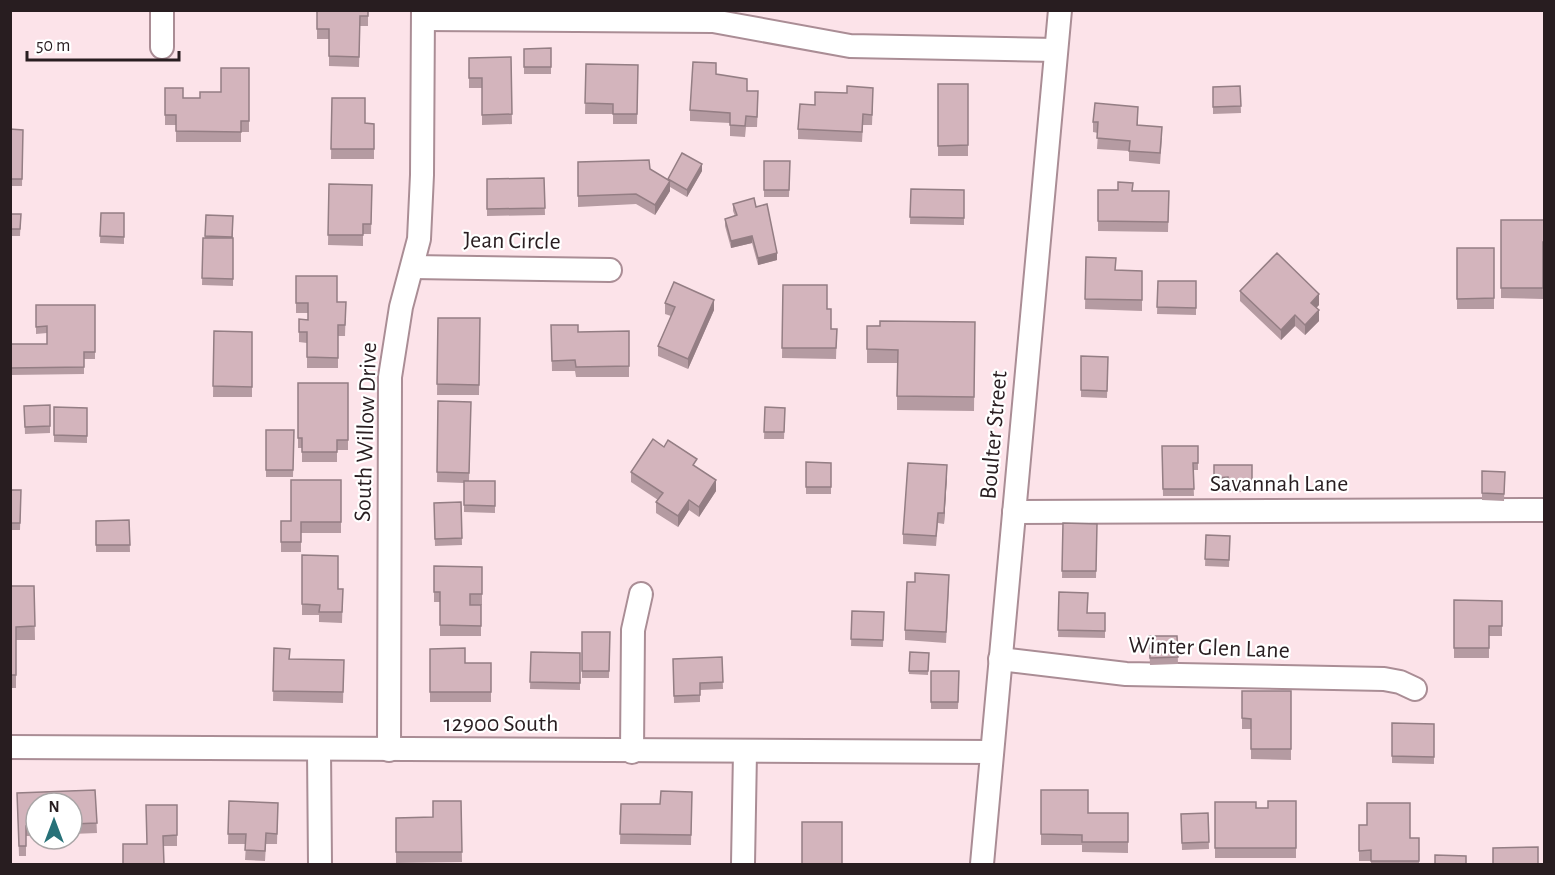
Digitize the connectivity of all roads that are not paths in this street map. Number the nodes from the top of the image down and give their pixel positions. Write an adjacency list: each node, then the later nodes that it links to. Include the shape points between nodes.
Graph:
1 (162, 10): 4 (street)
2 (1060, 10): 5 (street, Boulter Street)
3 (423, 15): 5 (street, via 713,21 850,46); 6 (street, South Willow Drive, via 422,175 419,239)
4 (162, 47)
5 (1056, 50): 9 (street, Boulter Street)
6 (413, 267): 7 (street, Jean Circle); 15 (street, South Willow Drive, via 401,307 390,377)
7 (610, 270)
8 (1545, 510): 9 (street, Savannah Lane)
9 (1014, 512): 11 (street, Boulter Street)
10 (641, 594): 16 (street, via 633,630)
11 (1000, 659): 12 (street, Winter Glen Lane, via 1126,674 1384,679); 18 (street, Boulter Street)
12 (1415, 689)
13 (10, 747): 14 (street, 12900 South, via 223,746)
14 (319, 750): 15 (street, 12900 South); 19 (street)
15 (389, 750): 16 (street, 12900 South)
16 (632, 752): 17 (street, 12900 South)
17 (745, 752): 18 (street, 12900 South); 20 (street)
18 (992, 752): 21 (street, Boulter Street)
19 (320, 864)
20 (743, 864)
21 (982, 864)

